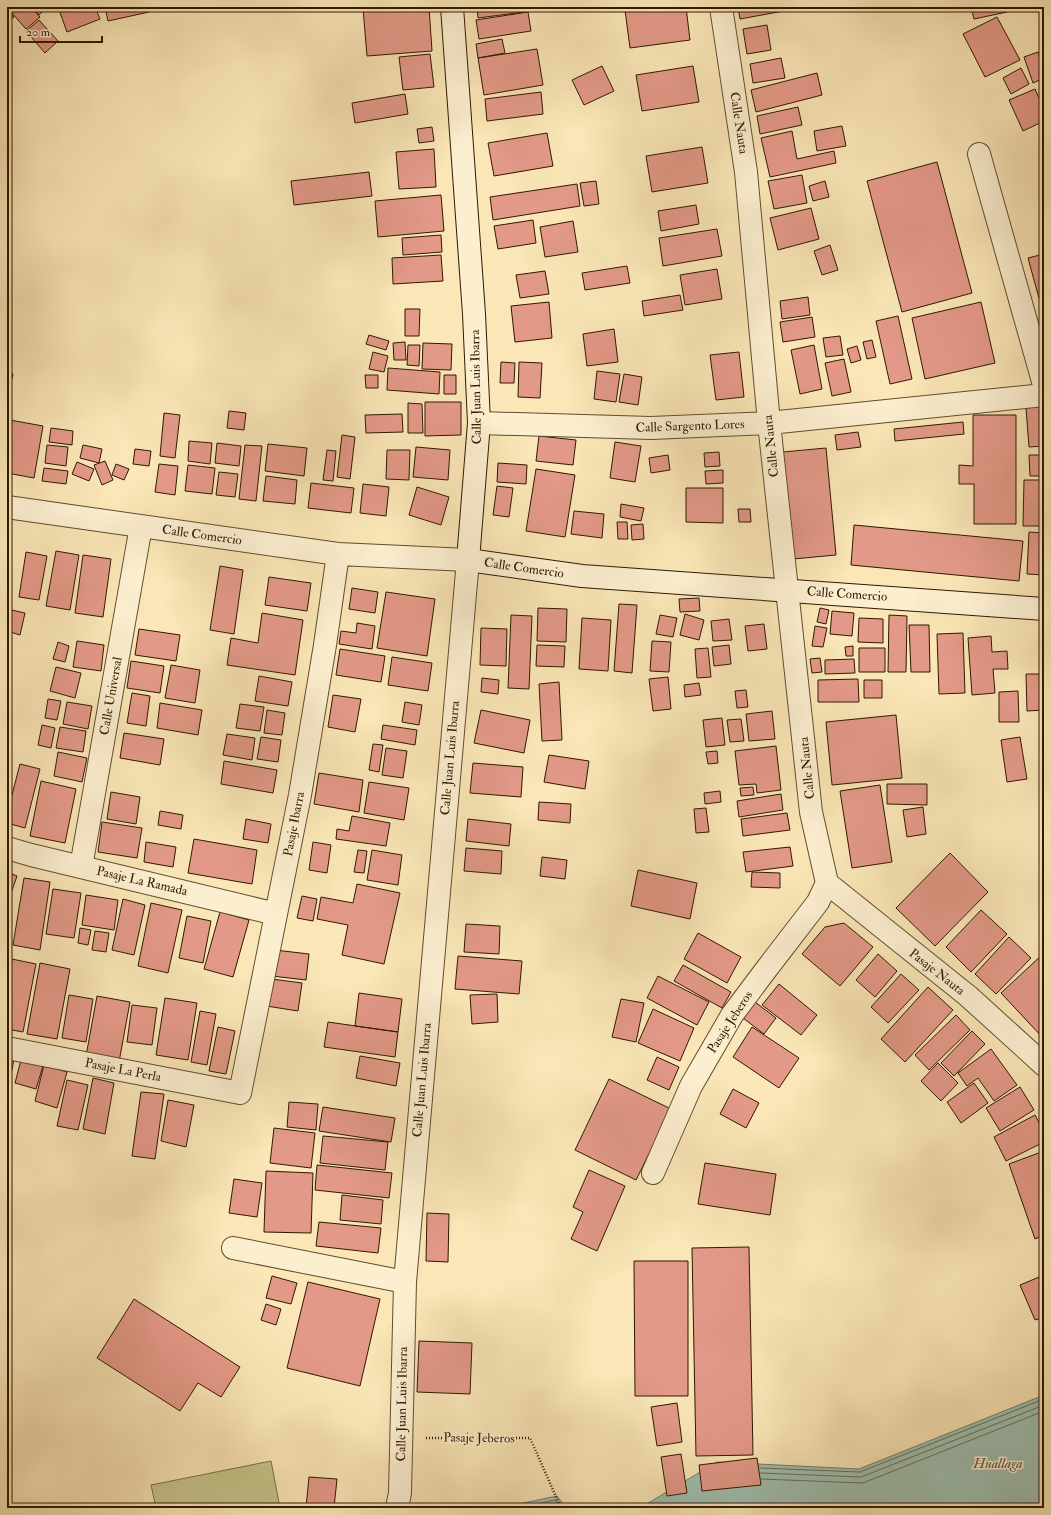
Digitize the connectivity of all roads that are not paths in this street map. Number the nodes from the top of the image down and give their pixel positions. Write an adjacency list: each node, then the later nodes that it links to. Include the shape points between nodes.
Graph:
1 (452, 7): 6 (street, Calle Juan Luis Ibarra, via 474,314)
2 (721, 7): 7 (street, Calle Nauta, via 746,172)
3 (979, 154): 4 (street)
4 (1044, 385)
5 (1044, 395): 7 (street, Calle Sargento Lores)
6 (479, 423): 7 (street, Calle Sargento Lores, via 651,428); 11 (street, Calle Juan Luis Ibarra)
7 (769, 423): 12 (street, Calle Nauta)
8 (7, 507): 9 (street, Calle Comercio)
9 (141, 526): 10 (street, Calle Comercio); 15 (street, Calle Universal)
10 (338, 554): 11 (street, Calle Comercio); 17 (street, Pasaje Ibarra, via 301,788)
11 (468, 560): 12 (street, Calle Comercio, via 582,576); 23 (street, Calle Juan Luis Ibarra)
12 (786, 590): 13 (street, Calle Comercio); 16 (street, Calle Nauta, via 811,812)
13 (1044, 609)
14 (7, 848): 15 (street, Pasaje La Ramada)
15 (81, 867): 17 (street, Pasaje La Ramada)
16 (827, 883): 19 (street, Pasaje Nauta, via 968,996); 21 (street, Pasaje Jeberos, via 818,902 732,1015 691,1086)
17 (276, 914): 20 (street, Pasaje Ibarra)
18 (7, 1048): 20 (street, Pasaje La Perla)
19 (1044, 1065)
20 (240, 1093)
21 (653, 1173)
22 (233, 1248): 23 (street)
23 (405, 1282): 24 (street, Calle Juan Luis Ibarra, via 400,1493)
24 (397, 1508)

